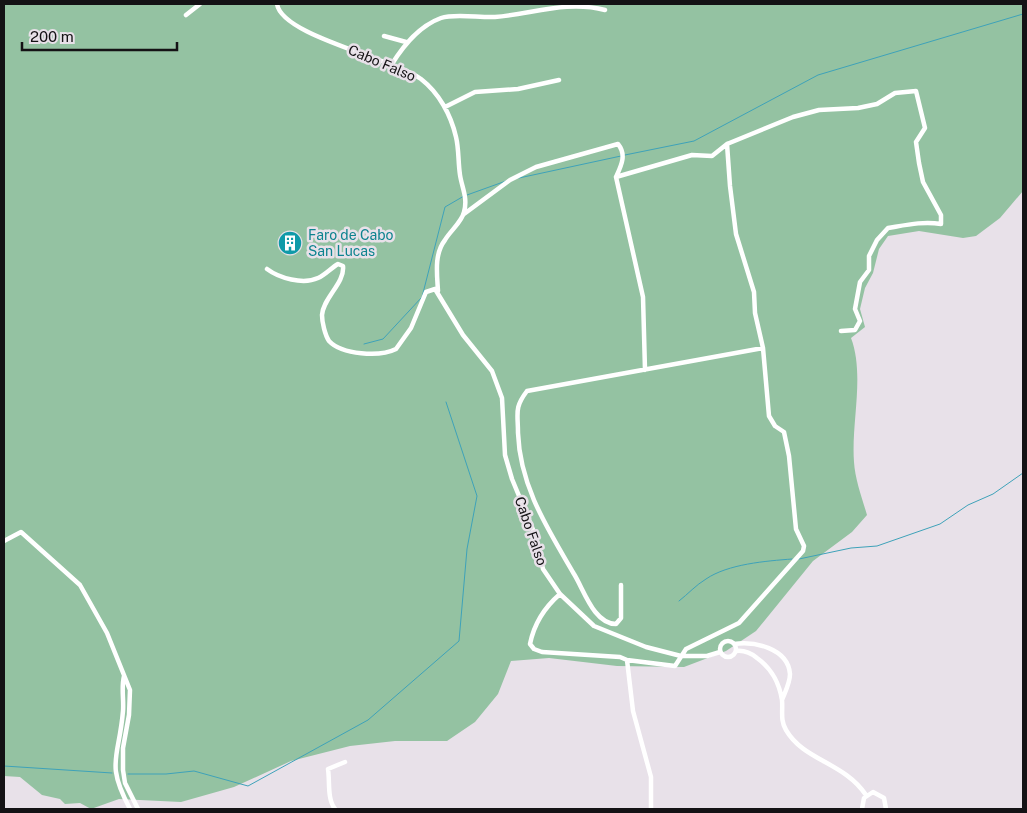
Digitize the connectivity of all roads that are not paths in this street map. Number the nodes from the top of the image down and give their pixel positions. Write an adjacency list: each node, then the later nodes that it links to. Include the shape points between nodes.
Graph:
1 (200, 4): 4 (street)
2 (277, 4): 7 (street, Cabo Falso, via 278,12 295,26)
3 (605, 10): 6 (street, via 590,6 561,6 496,17 442,17)
4 (186, 15)
5 (384, 36): 6 (street)
6 (406, 42): 7 (street)
7 (392, 64): 9 (street, Cabo Falso, via 421,79)
8 (559, 80): 9 (street, via 518,89 475,92)
9 (445, 107): 12 (street, Cabo Falso, via 456,137 460,177)
10 (727, 144): 11 (street, via 712,156 692,155); 17 (street, via 793,117 819,110 877,104 895,93 916,91 925,128 916,142 919,163 923,182 941,215 941,224 923,221 888,228 877,240 869,256 869,270 860,282 855,309 860,321 855,330); 18 (street, via 736,234 754,292)
11 (616, 177): 13 (street, via 623,156 618,144 536,167 510,180); 19 (street, via 643,296)
12 (466, 198): 13 (street); 14 (street, Cabo Falso)
13 (479, 202): 14 (street)
14 (464, 214): 16 (street, Cabo Falso, via 443,242 436,265)
15 (267, 269): 16 (street, via 303,281 317,279 338,264 343,266 322,315 325,332 333,344 366,355 396,349 410,328 426,292 433,288)
16 (438, 291): 22 (street, Cabo Falso, via 463,335 492,371 502,398 505,455 534,532 543,569)
17 (841, 331)
18 (763, 348): 19 (street); 28 (street, via 769,416 784,432 796,530 804,546 803,551 739,623 695,643)
19 (645, 370): 21 (street, via 527,391 518,404 519,446 529,492 586,596 601,619 609,624 616,624 620,618)
20 (4, 541): 30 (street, via 21,532 80,585 106,632)
21 (621, 585)
22 (560, 594): 28 (street, Cabo Falso, via 594,626 646,647); 29 (street, via 547,606 537,624 530,644 534,649)
23 (734, 644): 24 (street); 25 (street); 26 (street, via 722,643)
24 (755, 644): 27 (street); 31 (street, via 777,653 788,666)
25 (736, 651): 26 (street, via 728,658); 27 (street)
26 (720, 652): 28 (street, via 706,656)
27 (752, 654): 32 (street, via 767,665 776,678)
28 (680, 656): 29 (street, via 675,666)
29 (627, 660): 43 (street, via 632,711 651,777)
30 (124, 676): 34 (street, via 124,709); 35 (street, via 130,695)
31 (788, 686): 32 (street); 33 (street)
32 (778, 688): 33 (street)
33 (782, 700): 39 (street, via 782,721 791,738 801,748 847,774)
34 (115, 762): 35 (street); 38 (street)
35 (122, 762): 37 (street)
36 (345, 762): 42 (street, via 328,770 330,799)
37 (125, 783): 38 (street); 41 (street)
38 (119, 787): 40 (street)
39 (866, 795): 44 (street); 45 (street, via 880,794 886,800)
40 (130, 809)
41 (138, 809)
42 (335, 809)
43 (651, 809)
44 (862, 809)
45 (886, 809)

